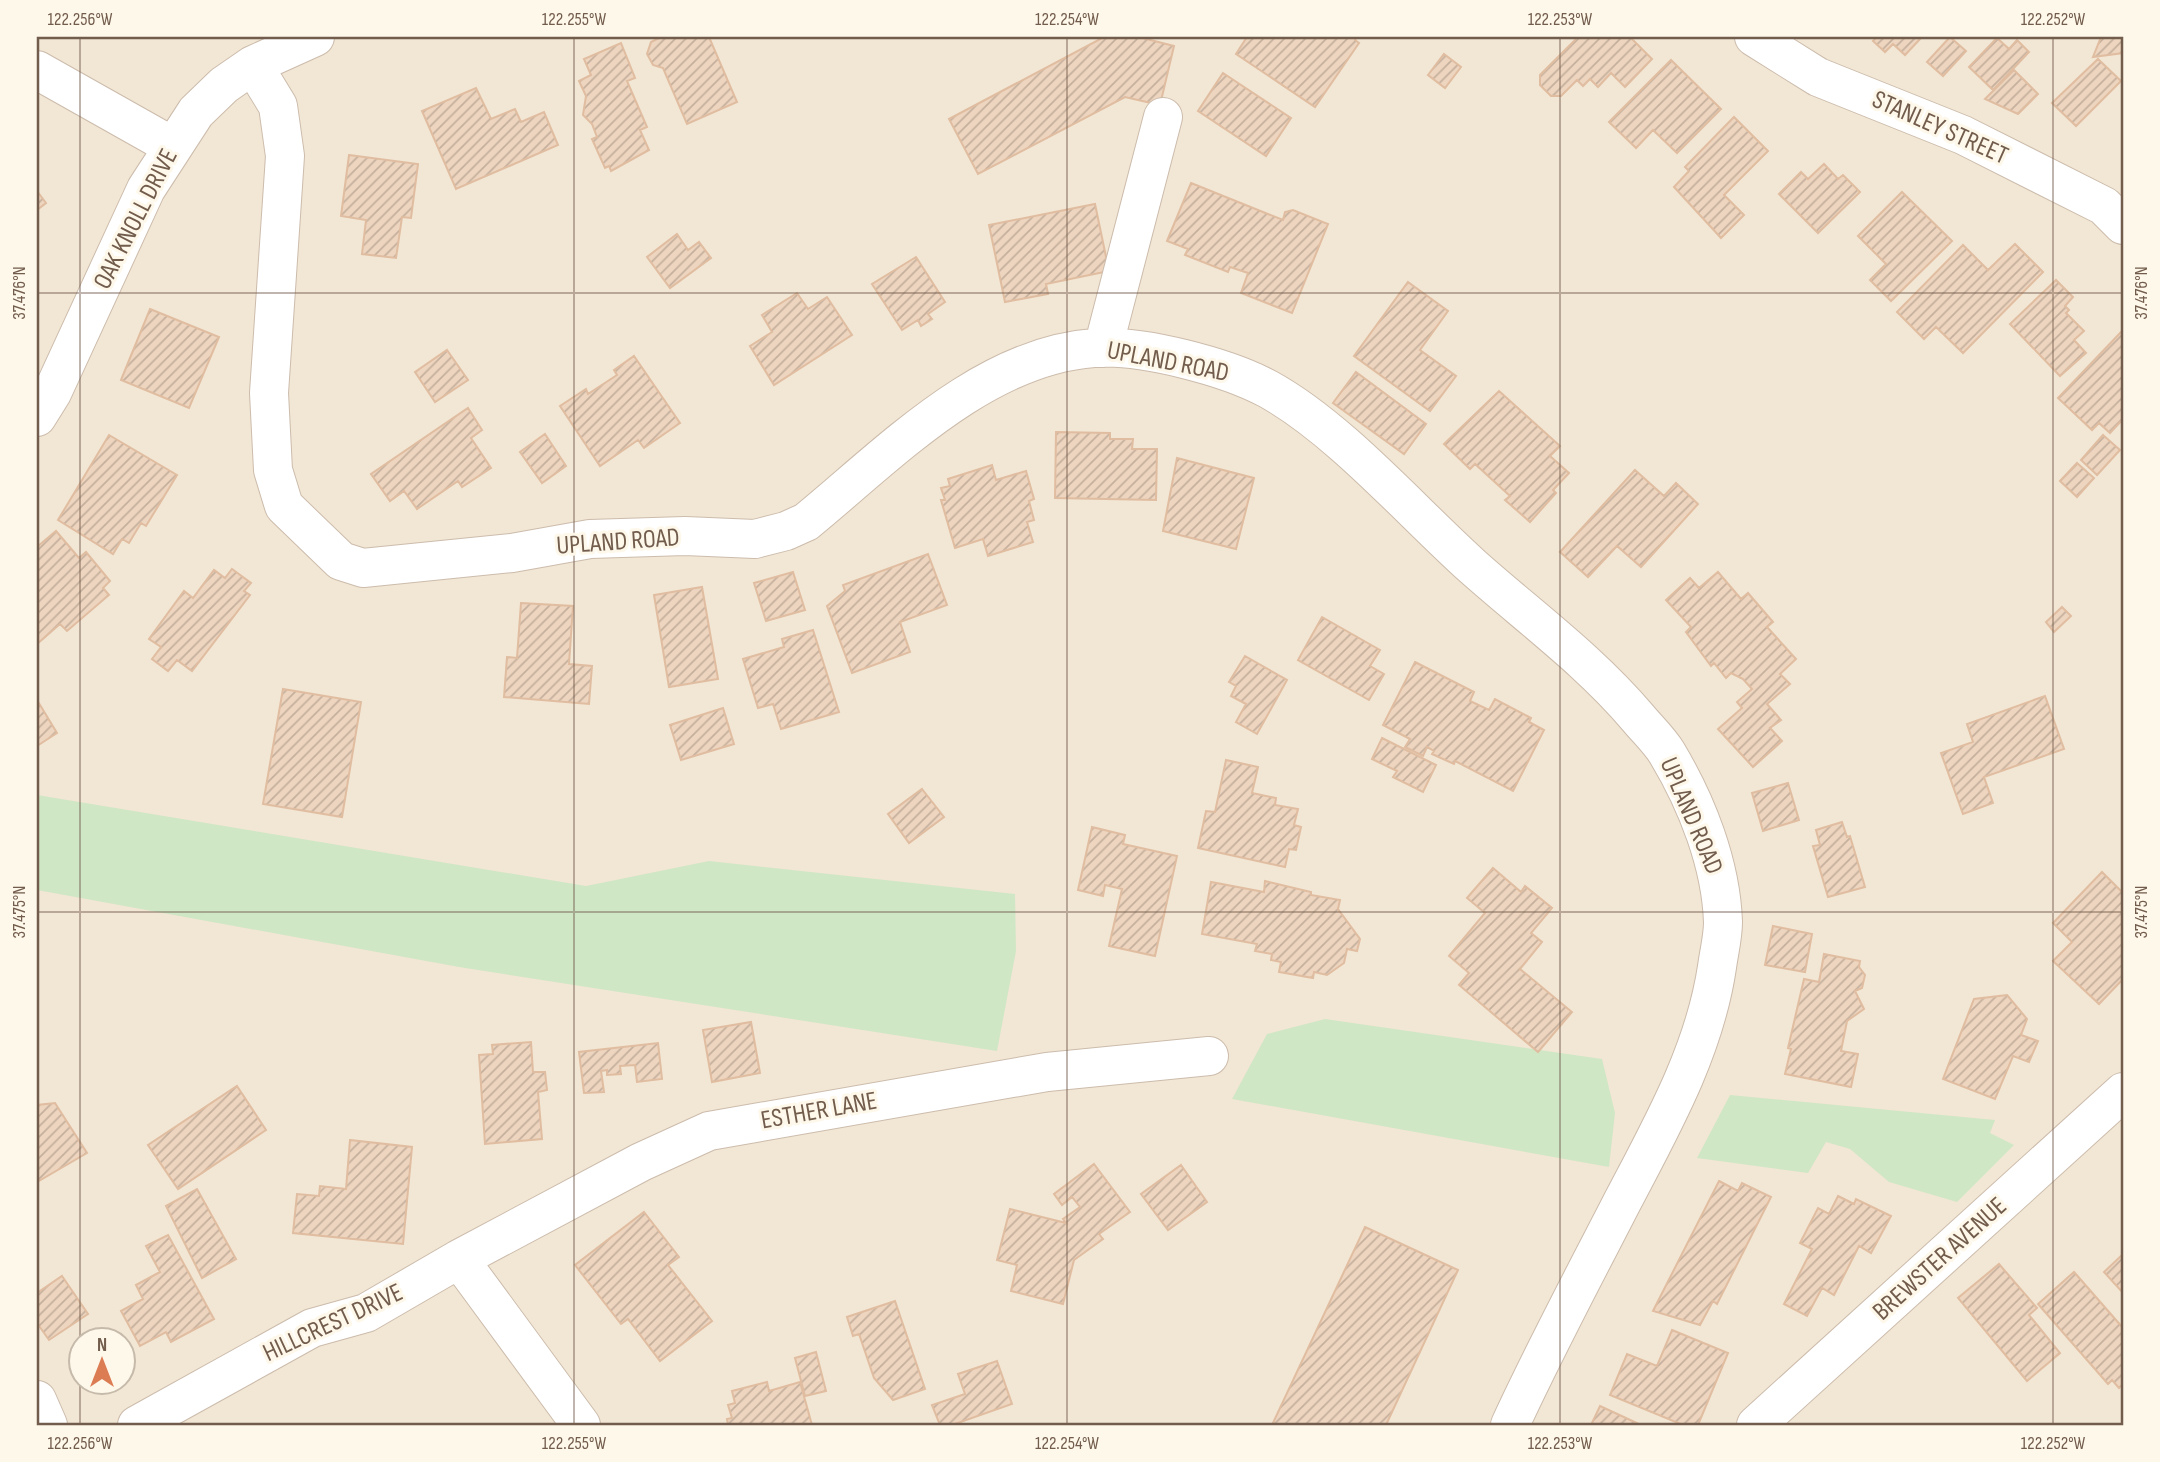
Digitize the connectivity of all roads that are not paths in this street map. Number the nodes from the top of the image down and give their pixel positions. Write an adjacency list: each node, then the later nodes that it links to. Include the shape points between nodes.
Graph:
1 (315, 37): 3 (street, OAK KNOLL DRIVE)
2 (1754, 37): 7 (street, STANLEY STREET, via 1818,76 1963,135 2104,206)
3 (253, 65): 6 (street, OAK KNOLL DRIVE, via 196,112); 8 (street, UPLAND ROAD, via 278,106 285,156 269,393 273,470 284,506 341,561 363,568 590,540 755,539 786,531 806,522 957,401 1028,362)
4 (37, 71): 6 (street)
5 (1163, 117): 8 (street)
6 (172, 146): 9 (street, OAK KNOLL DRIVE, via 146,188)
7 (2123, 225)
8 (1103, 348): 17 (street, UPLAND ROAD, via 1226,370 1271,391 1337,440 1471,565 1609,684 1666,751 1718,872 1723,928 1712,1002 1678,1095)
9 (37, 417)
10 (1209, 1056): 12 (street, ESTHER LANE, via 1047,1072 709,1131)
11 (2123, 1092): 18 (street, BREWSTER AVENUE)
12 (459, 1259): 15 (street, HILLCREST DRIVE, via 366,1312 312,1328); 16 (street)
13 (37, 1400): 14 (street)
14 (48, 1425)
15 (137, 1425)
16 (581, 1425)
17 (1510, 1425)
18 (1756, 1425)

